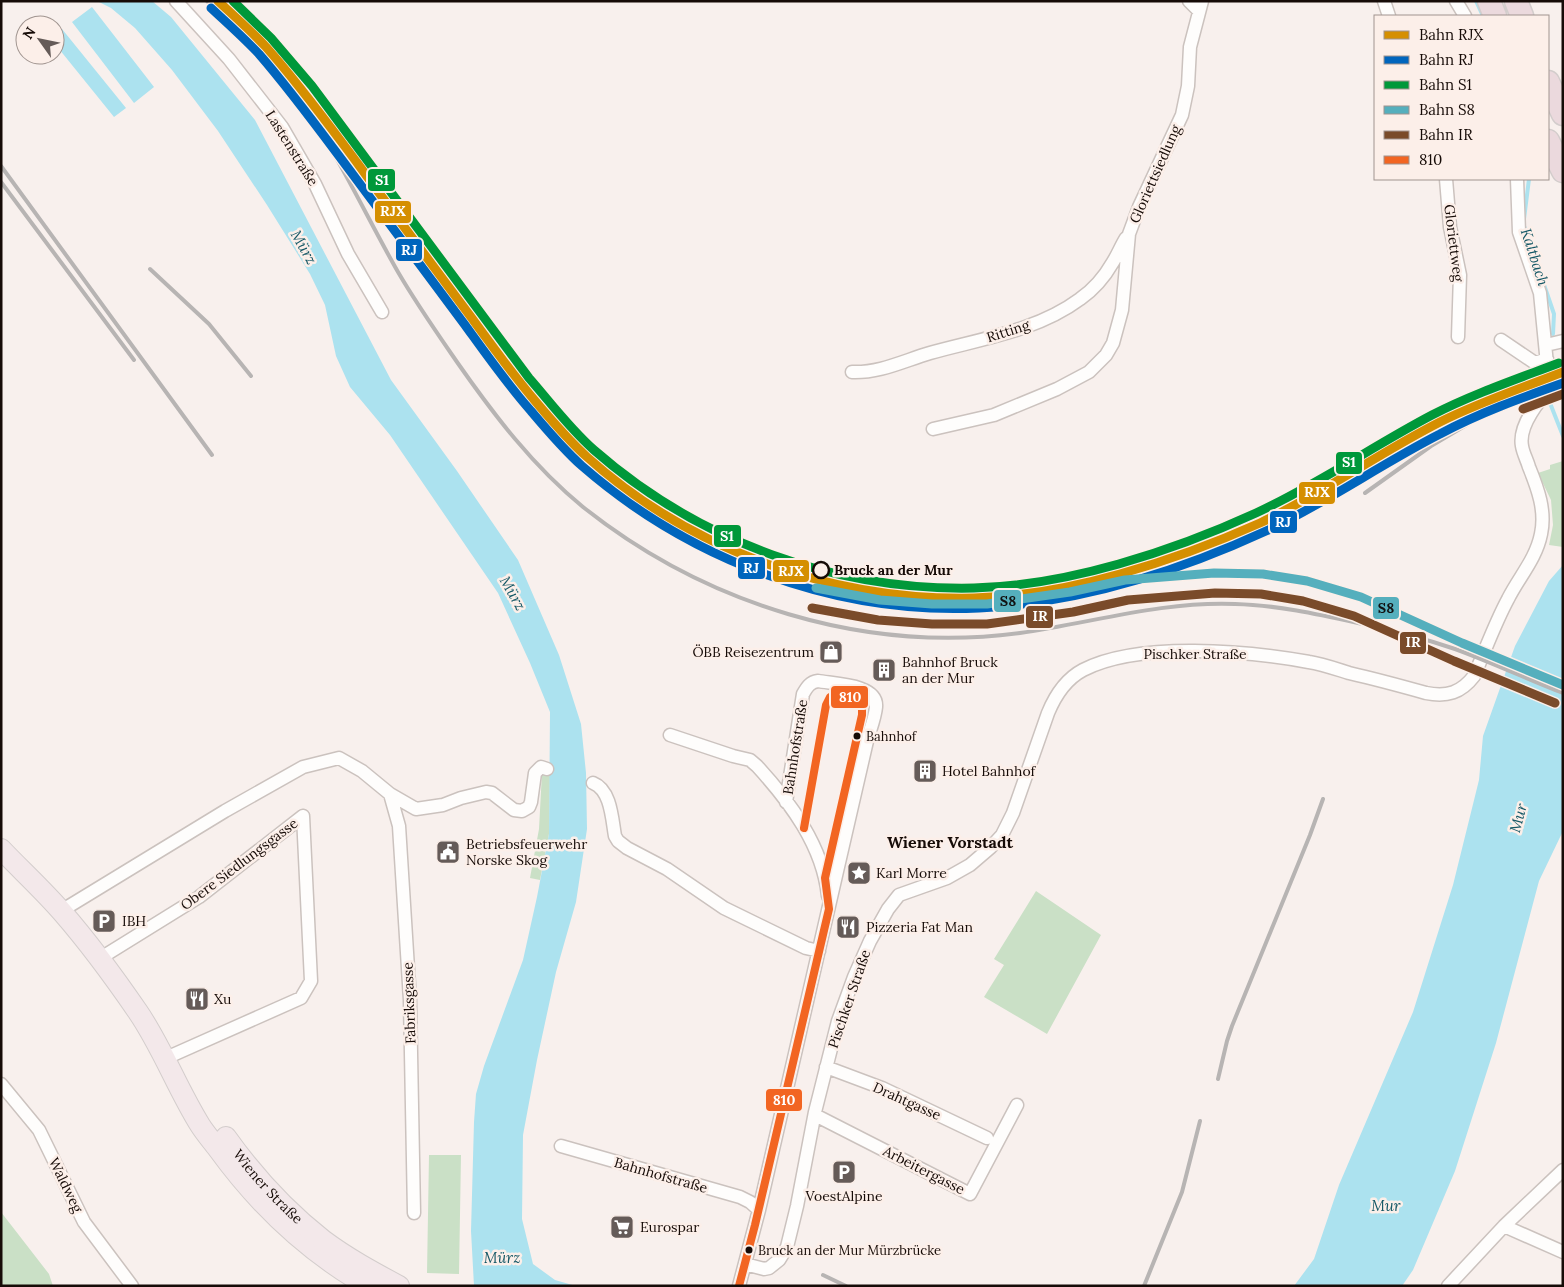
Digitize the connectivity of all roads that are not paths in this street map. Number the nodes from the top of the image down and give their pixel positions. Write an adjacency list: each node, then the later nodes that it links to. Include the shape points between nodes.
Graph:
1 (176, 1): 19 (street, Lastenstraße, via 229,59 282,127 316,184 348,254)
2 (1189, 1): 7 (street)
3 (1384, 1): 8 (street)
4 (1456, 1): 9 (street)
5 (1489, 1): 10 (highway)
6 (1516, 1): 11 (highway)
7 (1200, 6): 18 (street, Gloriettsiedlung, via 1192,32 1182,115)
8 (1389, 15)
9 (1464, 15)
10 (1494, 15)
11 (1522, 15)
12 (1549, 84): 13 (highway)
13 (1563, 114)
14 (1549, 143): 15 (highway)
15 (1563, 171)
16 (1446, 180): 20 (street, Gloriettweg, via 1450,227 1460,275)
17 (1517, 180): 23 (street, via 1519,232 1540,293)
18 (1129, 234): 24 (street, Ritting, via 1106,274 1081,298 1057,314 883,370); 26 (street, Gloriettsiedlung, via 1118,329 1099,363 1077,379 1012,408)
19 (382, 312)
20 (1458, 336)
21 (1502, 340): 23 (street, via 1535,363 1547,361)
22 (1563, 341): 23 (street)
23 (1546, 345)
24 (852, 372)
25 (1556, 385): 38 (street, Pischker Straße, via 1541,398 1533,411 1521,445 1538,490 1541,534 1533,560 1508,599 1474,676 1465,687 1451,694 1437,695 1310,662 1228,652 1142,653 1083,670 1053,700 1013,813 1002,835 970,865 948,878 899,896 888,908 854,977)
26 (933, 429)
27 (670, 735): 31 (street, via 750,760)
28 (547, 769): 30 (street, via 541,767 535,772 531,802 522,811 514,810 486,792 416,809)
29 (593, 783): 35 (street, via 606,794 615,836 627,848 667,869 724,908 806,948)
30 (390, 794): 34 (street, via 362,771 339,758 303,767); 46 (street, Fabriksgasse, via 399,826 410,990)
31 (786, 802): 33 (street, Bahnhofstraße, via 819,858 826,878); 33 (street, Bahnhofstraße, via 807,687 818,681 871,693 876,706)
32 (1, 849): 34 (main road, Wiener Straße)
33 (829, 908): 35 (street, Bahnhofstraße)
34 (61, 911): 36 (main road, Wiener Straße)
35 (819, 951): 45 (street, Bahnhofstraße)
36 (99, 959): 37 (main road, Wiener Straße); 37 (street, Obere Siedlungsgasse, via 200,897 302,816 311,981 306,991 301,998)
37 (166, 1058): 51 (main road, Wiener Straße, via 200,1125 240,1179 290,1230); 52 (main road, Wiener Straße, via 238,1154 277,1198 323,1240)
38 (826, 1067): 41 (street, Pischker Straße); 42 (street, Drahtgasse, via 882,1088)
39 (1, 1084): 50 (street, Waldweg, via 39,1130 84,1222)
40 (1017, 1105): 41 (street, Arbeitergasse, via 970,1194)
41 (815, 1115): 49 (street, Pischker Straße, via 784,1253 769,1268)
42 (987, 1138)
43 (560, 1146): 45 (street, Bahnhofstraße, via 740,1197)
44 (1563, 1170): 47 (street)
45 (759, 1210): 49 (street, Bahnhofstraße)
46 (414, 1213)
47 (1504, 1226): 48 (street); 54 (street)
48 (1563, 1252)
49 (745, 1264): 53 (street, Bahnhofstraße)
50 (132, 1286)
51 (368, 1286)
52 (398, 1286)
53 (739, 1286)
54 (1448, 1286)

